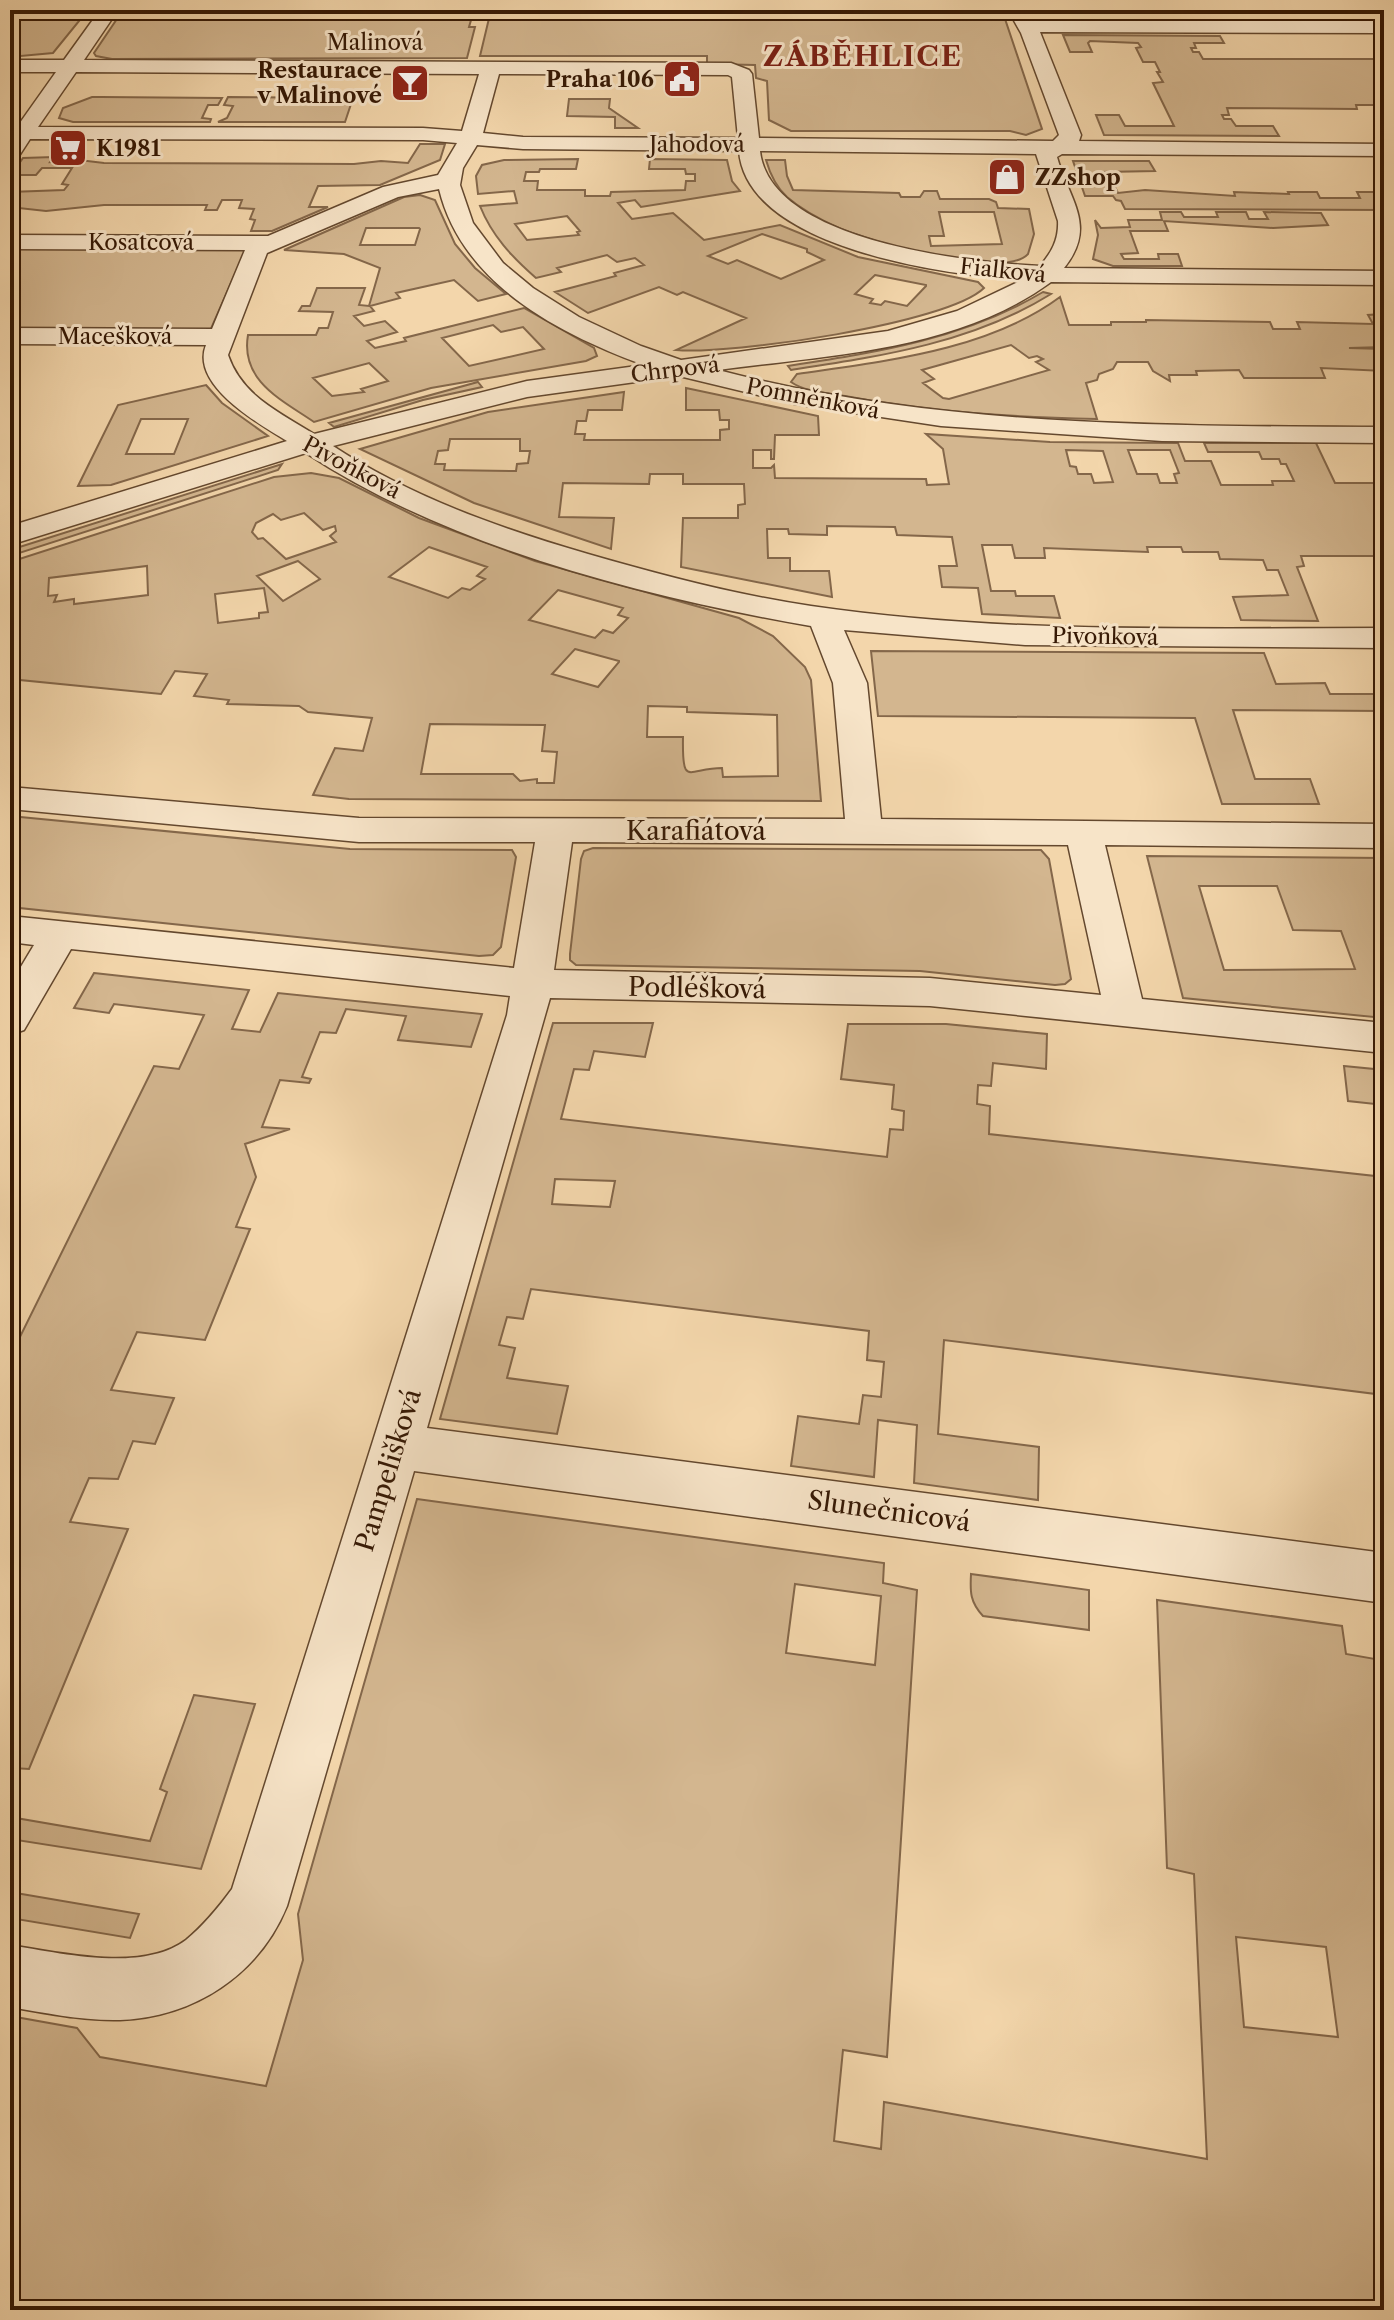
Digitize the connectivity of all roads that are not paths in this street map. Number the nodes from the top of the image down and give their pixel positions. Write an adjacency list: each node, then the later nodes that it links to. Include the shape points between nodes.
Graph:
1 (109, 10): 4 (street)
2 (1022, 18): 3 (street); 11 (street, Chrpová, via 1070,135)
3 (1384, 27)
4 (72, 65): 5 (street, Malinová); 6 (street, Malinová); 8 (street)
5 (10, 66)
6 (491, 67): 7 (street, Malinová); 9 (street)
7 (739, 71): 10 (street, Fialková)
8 (17, 133): 9 (street, Jahodová, via 423,134); 13 (street)
9 (470, 139): 10 (street, Jahodová); 14 (street)
10 (747, 145): 11 (street, Jahodová); 17 (street, Fialková, via 766,193 796,218 832,234 922,260)
11 (1057, 147): 12 (street, Jahodová); 17 (street, Chrpová, via 1046,155 1070,231 1065,254)
12 (1384, 150)
13 (10, 153)
14 (448, 180): 16 (street, Pivoňková, via 391,192); 21 (street, Pomněnková, via 466,236 519,289 600,339)
15 (10, 242): 16 (street, Kosatcová)
16 (272, 243): 20 (street, Pivoňková, via 257,249)
17 (1045, 274): 18 (street, Fialková); 21 (street, Chrpová, via 1001,301 938,327 833,348)
18 (1384, 278)
19 (10, 336): 20 (street, Macešková)
20 (220, 337): 23 (street, Pivoňková, via 215,355 224,379 238,395)
21 (678, 368): 22 (street, Pomněnková, via 843,405 947,420 1153,434); 23 (street, Chrpová, via 514,391)
22 (1384, 435)
23 (311, 444): 25 (street, Chrpová); 27 (street, Pivoňková, via 328,458 437,512 520,543 640,578)
24 (23, 503): 25 (street)
25 (87, 512): 26 (street, Chrpová)
26 (10, 536)
27 (827, 618): 28 (street, Pivoňková, via 1020,634); 31 (street, via 826,628 850,683)
28 (1384, 638)
29 (10, 798): 30 (street, Karafiátová, via 324,829)
30 (555, 830): 31 (street, Karafiátová); 36 (street, Pampelišková)
31 (864, 831): 32 (street, Karafiátová)
32 (1084, 833): 33 (street, Karafiátová); 37 (street)
33 (1384, 836)
34 (10, 929): 35 (street, Podléšková)
35 (60, 934): 36 (street, Podléšková); 38 (street)
36 (532, 984): 37 (street, Podléšková, via 930,992); 40 (street, Pampelišková, via 527,1015)
37 (1125, 1012): 39 (street, Podléšková)
38 (10, 1020)
39 (1384, 1038)
40 (394, 1446): 41 (street, Slunečnicová); 42 (street, Pampelišková, via 257,1906 226,1948 189,1974 143,1989 82,1988)
41 (1384, 1578)
42 (10, 1976)

